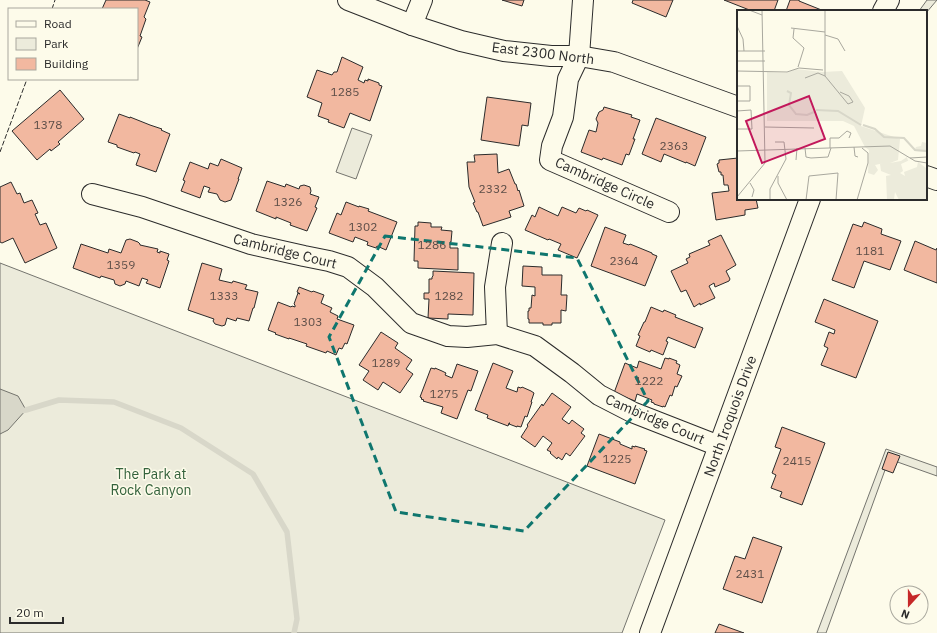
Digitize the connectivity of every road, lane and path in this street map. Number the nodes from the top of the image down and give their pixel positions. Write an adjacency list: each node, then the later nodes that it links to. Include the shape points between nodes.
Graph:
1 (348, 0): 6 (street, East 2300 North)
2 (422, 0): 6 (street)
3 (582, 0): 7 (street)
4 (889, 0): 5 (street)
5 (884, 10)
6 (412, 24): 7 (street, East 2300 North, via 461,41 504,51)
7 (579, 56): 8 (street, East 2300 North, via 614,62); 13 (street, Cambridge Circle, via 568,80 563,117 552,146 550,160)
8 (737, 107)
9 (927, 176): 10 (street)
10 (937, 180)
11 (92, 194): 15 (street, Cambridge Court, via 142,207 251,244 348,267 375,287 411,323 448,336)
12 (810, 200): 16 (street, North Iroquois Drive)
13 (669, 212)
14 (502, 243): 15 (street, via 495,287)
15 (497, 334): 16 (street, Cambridge Court, via 535,346 599,395 632,412)
16 (719, 446): 17 (street, North Iroquois Drive)
17 (650, 633)

